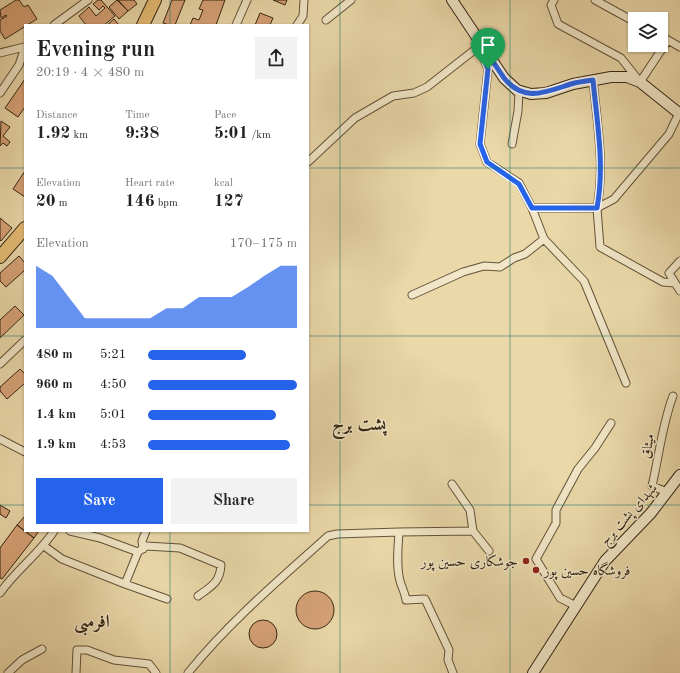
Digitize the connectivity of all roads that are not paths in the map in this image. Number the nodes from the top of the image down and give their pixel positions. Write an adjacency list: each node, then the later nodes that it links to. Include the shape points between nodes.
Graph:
1 (88, 0): 12 (street)
2 (155, 0): 13 (main road)
3 (164, 0): 14 (main road)
4 (247, 0): 15 (street)
5 (304, 0): 16 (street, via 303,16)
6 (351, 0): 11 (street)
7 (452, 0): 19 (street)
8 (554, 0): 25 (street, via 551,5 558,24 621,58)
9 (595, 0): 10 (street)
10 (628, 18)
11 (326, 20)
12 (55, 24)
13 (143, 24)
14 (152, 24)
15 (236, 24)
16 (298, 24)
17 (668, 40): 20 (street)
18 (24, 47): 23 (street)
19 (481, 47): 26 (street, via 504,78); 30 (street, via 427,87 414,93 394,96 354,118); 31 (street, via 488,69 480,144 487,162 519,184)
20 (680, 47)
21 (24, 50): 27 (street, via 19,65)
22 (660, 52): 25 (street)
23 (0, 53)
24 (593, 80): 25 (street, via 627,77); 26 (street, via 546,93 531,94); 32 (street, via 602,164 602,185)
25 (640, 82): 28 (street)
26 (519, 91): 29 (street)
27 (0, 93)
28 (679, 114): 32 (street, via 669,134 614,199)
29 (512, 144)
30 (309, 161)
31 (532, 208): 32 (street); 34 (street)
32 (597, 208): 38 (street, via 600,247 663,282)
33 (24, 229): 36 (main road)
34 (544, 239): 40 (street, via 500,267 484,266 463,272); 43 (street, via 584,281)
35 (24, 241): 36 (main road)
36 (1, 260)
37 (680, 261): 38 (street, via 669,273)
38 (675, 283): 39 (street)
39 (680, 291)
40 (412, 295)
41 (24, 341): 42 (street)
42 (0, 364)
43 (626, 383)
44 (673, 396): 50 (street, میثاق, via 661,435 660,453 652,486)
45 (611, 423): 63 (street, via 578,469 556,510 556,523 536,559 560,598)
46 (0, 439): 47 (street)
47 (24, 451)
48 (680, 475): 50 (street, شهدای پشت برج)
49 (452, 484): 51 (street, via 470,510)
50 (667, 492): 63 (street, شهدای پشت برج, via 605,560)
51 (473, 531): 55 (street); 58 (street)
52 (53, 532): 56 (street)
53 (74, 532): 57 (street)
54 (146, 532): 57 (street)
55 (399, 532): 68 (street, via 328,536 243,612); 69 (street, via 400,575 406,600 425,599 449,650 448,660)
56 (44, 546): 59 (street, via 62,559); 60 (street, via 12,575)
57 (141, 550): 59 (street); 61 (street, via 146,546 180,548 221,565 220,576 214,585)
58 (489, 551)
59 (125, 584): 62 (street)
60 (0, 593)
61 (198, 596)
62 (167, 599)
63 (576, 606): 70 (street, شهدای پشت برج)
64 (42, 649): 65 (street, via 22,660)
65 (8, 673)
66 (76, 673): 67 (street, via 77,650 87,650 114,660 149,664)
67 (156, 673)
68 (188, 673)
69 (453, 673)
70 (533, 673)

